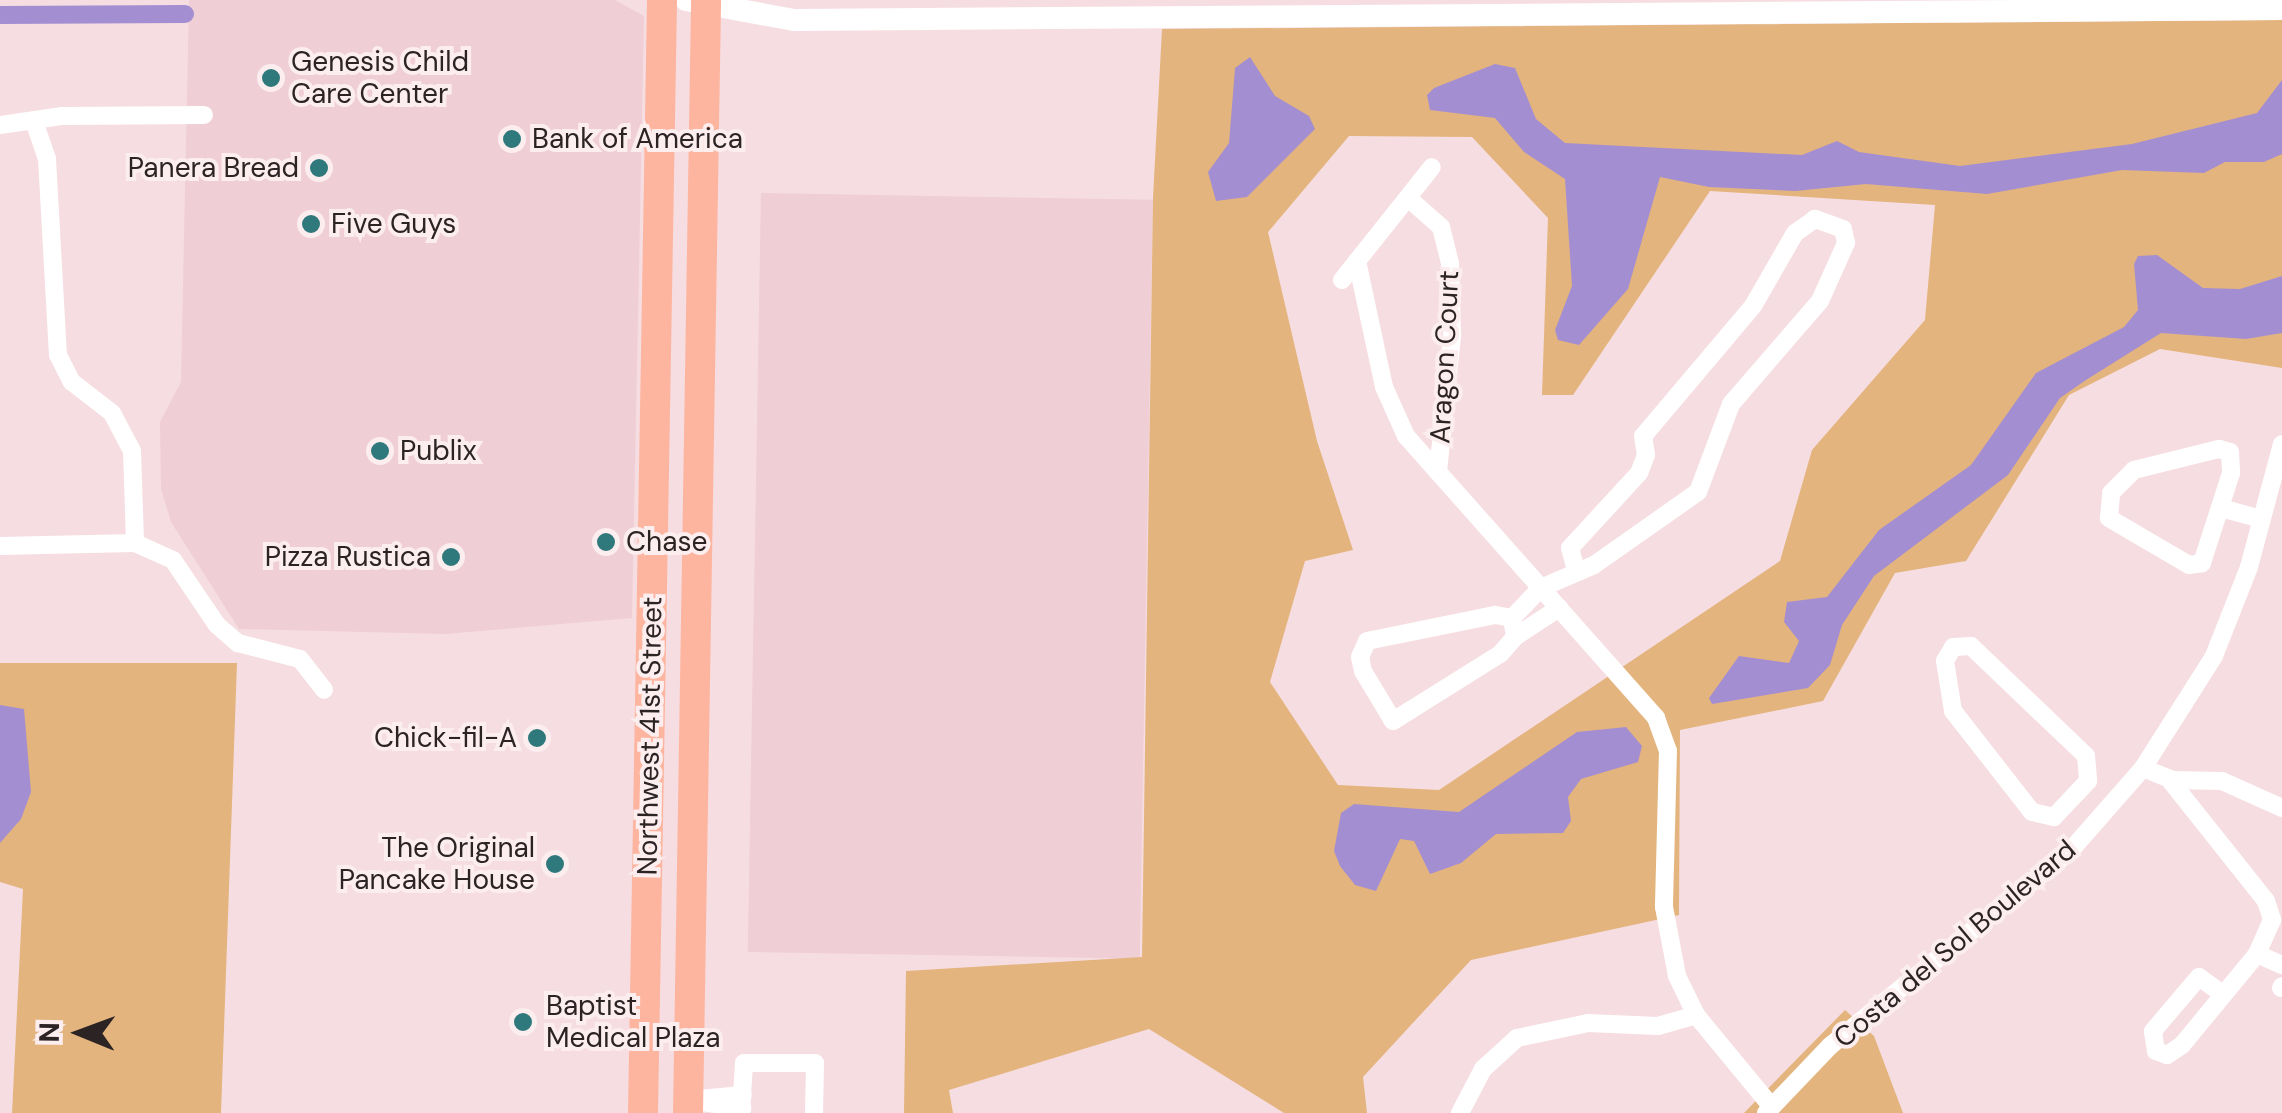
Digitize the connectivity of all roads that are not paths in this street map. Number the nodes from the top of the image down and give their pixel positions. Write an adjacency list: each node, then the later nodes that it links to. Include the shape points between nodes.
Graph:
1 (662, 0): 38 (main road, Northwest 41st Street)
2 (700, 2): 6 (street, via 794,20); 36 (main road, Northwest 41st Street)
3 (2188, 5): 4 (street); 7 (street)
4 (1747, 6): 5 (street)
5 (1505, 7): 6 (street)
6 (1235, 8)
7 (2282, 9)
8 (204, 114): 9 (street, via 62,116)
9 (35, 124): 10 (street); 19 (street, via 47,159 58,354 72,382 112,413 132,451)
10 (0, 125)
11 (1432, 167): 12 (street)
12 (1408, 198): 13 (street); 16 (street, Aragon Court, via 1441,226 1450,262 1452,336)
13 (1358, 261): 14 (street); 16 (street, via 1390,400 1406,436)
14 (1342, 280)
15 (2282, 444): 18 (street, Costa del Sol Boulevard)
16 (1438, 472): 22 (street)
17 (2221, 508): 17 (street, via 2232,465 2230,452 2219,449 2134,470 2116,487 2108,508 2116,526 2193,566 2206,558); 18 (street)
18 (2261, 519): 26 (street, Costa del Sol Boulevard, via 2214,656)
19 (135, 543): 20 (street); 25 (street, via 173,560 218,626 238,643 300,660)
20 (0, 546)
21 (1576, 571): 21 (street, via 1698,492 1731,404 1820,302 1846,243 1843,230 1822,220 1800,226 1753,306 1643,436 1638,474 1570,548); 22 (street)
22 (1541, 588): 23 (street); 24 (street)
23 (1559, 608): 24 (street); 34 (street, via 1640,694 1664,741 1665,924 1677,976)
24 (1513, 627): 24 (street, via 1500,654 1392,721 1360,657 1376,636 1473,616)
25 (324, 690)
26 (2143, 768): 27 (street); 30 (street, Costa del Sol Boulevard)
27 (2170, 779): 29 (street, via 2214,779); 31 (street, via 2269,906 2271,925)
28 (2074, 800): 28 (street, via 2090,776 2082,750 1980,650 1954,647 1944,669 1964,729 2037,816 2054,816); 30 (street)
29 (2282, 808)
30 (2097, 824): 37 (street, Costa del Sol Boulevard, via 2048,872 1830,1046)
31 (2257, 954): 32 (street); 33 (street)
32 (2282, 965)
33 (2222, 994)
34 (1696, 1015): 37 (street); 40 (street, via 1658,1026 1588,1022 1530,1033 1482,1069)
35 (742, 1105): 36 (street); 39 (street, via 744,1063 815,1063)
36 (688, 1107)
37 (1768, 1109)
38 (643, 1113)
39 (814, 1113)
40 (1460, 1113)

